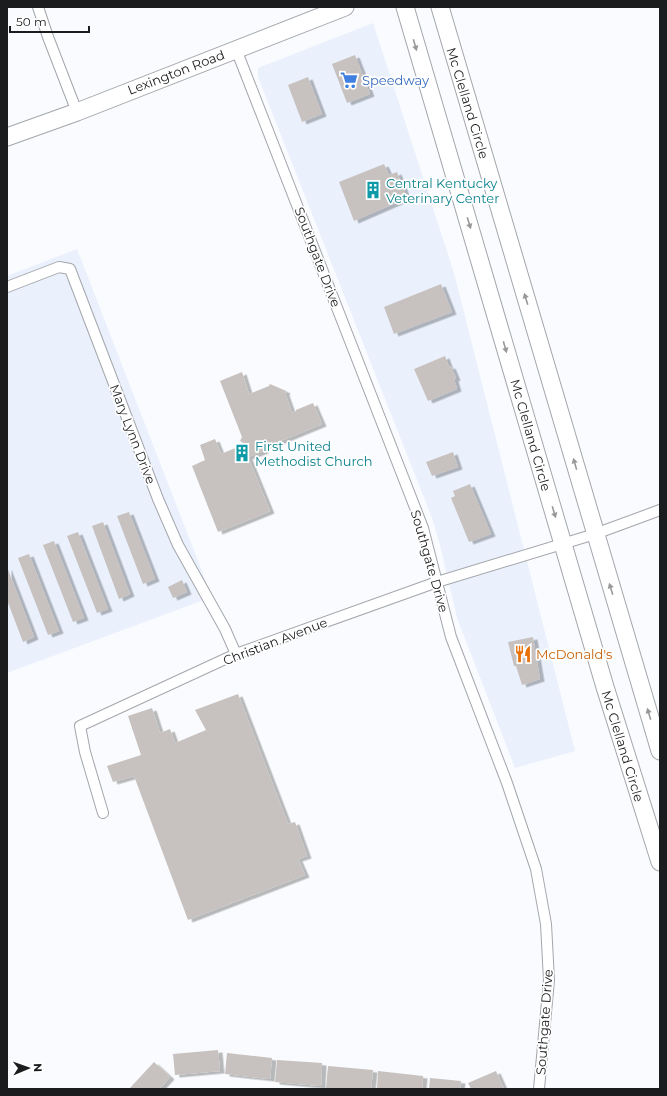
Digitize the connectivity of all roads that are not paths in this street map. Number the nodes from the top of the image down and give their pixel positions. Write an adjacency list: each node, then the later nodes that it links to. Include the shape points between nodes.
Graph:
1 (38, 7): 6 (street)
2 (345, 7): 5 (main road, Lexington Road)
3 (405, 7): 11 (main road, Mc Clelland Circle, one-way to 11)
4 (440, 7): 10 (main road, Mc Clelland Circle, one-way to 4)
5 (236, 49): 6 (main road, Lexington Road); 12 (street, Southgate Drive, via 423,528)
6 (77, 112): 7 (main road, Lexington Road)
7 (7, 137)
8 (7, 287): 13 (street, Mary Lynn Drive, via 59,267 70,269 178,545 225,629)
9 (660, 510): 10 (street, Christian Avenue)
10 (595, 534): 11 (street, Christian Avenue); 14 (main road, Mc Clelland Circle, one-way to 10)
11 (563, 543): 12 (street, Christian Avenue); 16 (main road, Mc Clelland Circle)
12 (437, 582): 13 (street, Christian Avenue); 17 (street, Southgate Drive, via 451,637 507,783 536,869 546,924 549,980)
13 (236, 654): 15 (street, Christian Avenue, via 80,726)
14 (660, 751)
15 (103, 814)
16 (660, 862)
17 (539, 1089)

